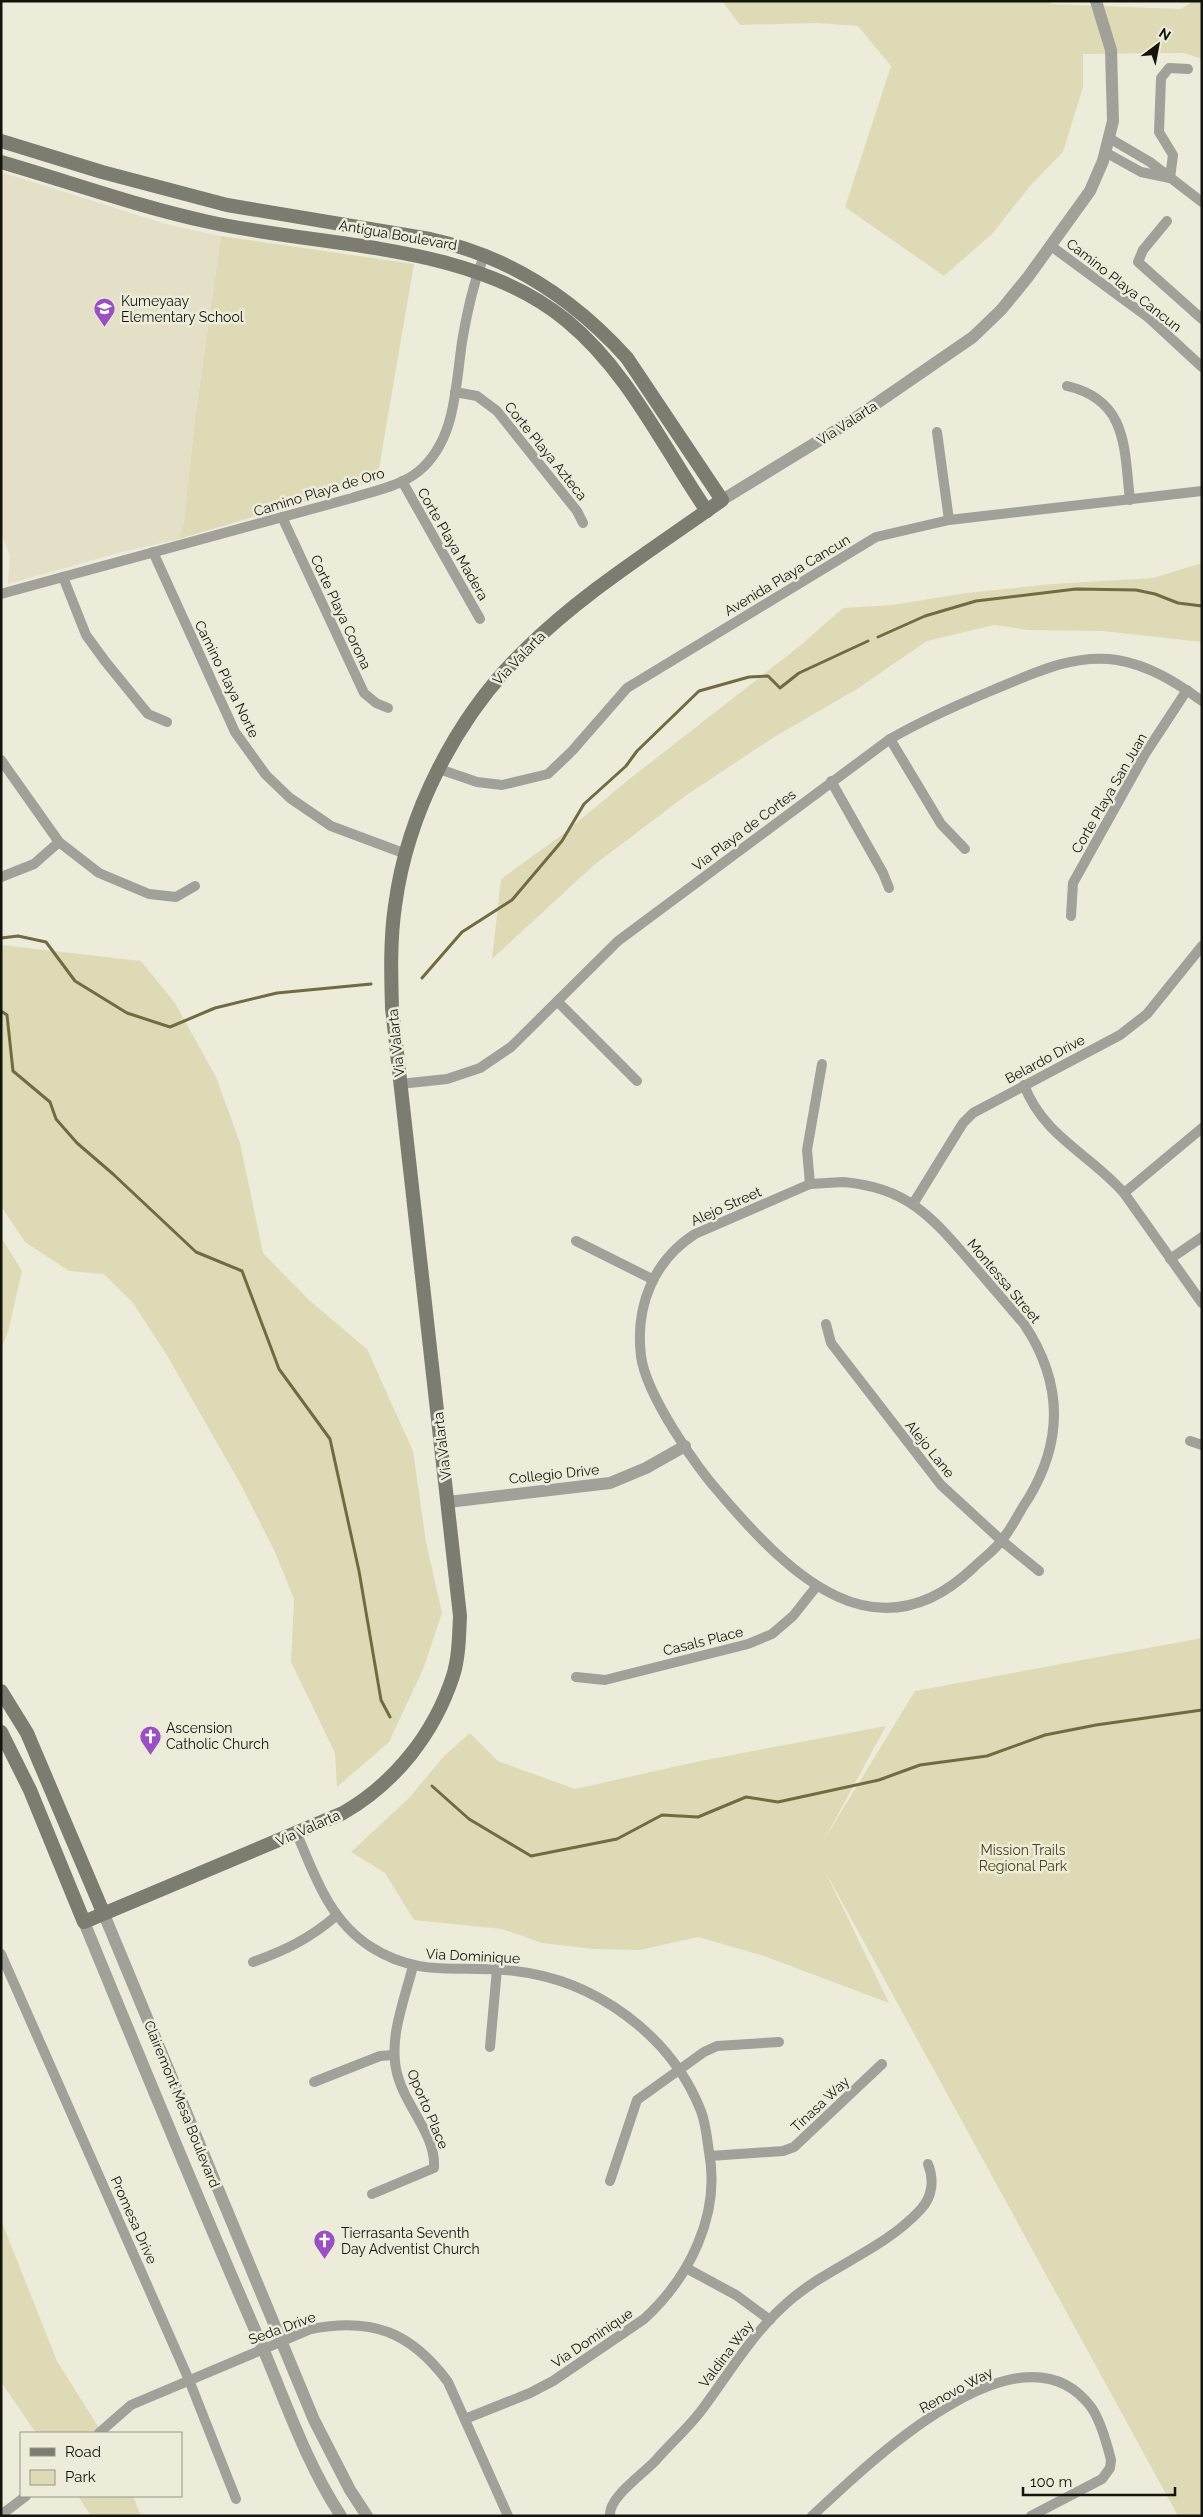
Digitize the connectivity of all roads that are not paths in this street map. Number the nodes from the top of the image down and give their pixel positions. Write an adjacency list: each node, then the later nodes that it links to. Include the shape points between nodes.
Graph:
1 (1096, 1): 3 (street, Via Valarta, via 1111,50 1113,121)
2 (1188, 69): 8 (street, via 1169,68 1161,78 1159,132 1173,155)
3 (1109, 138): 5 (street, Via Valarta); 8 (street)
4 (1, 141): 7 (main road, Antigua Boulevard)
5 (1105, 152): 8 (street, via 1146,174); 14 (street, Via Valarta, via 1090,191)
6 (1, 162): 9 (main road, Antigua Boulevard)
7 (89, 168): 9 (main road, via 78,171); 11 (main road, Antigua Boulevard)
8 (1170, 178): 10 (street)
9 (66, 181): 13 (main road, Antigua Boulevard)
10 (1202, 202)
11 (242, 208): 13 (main road); 15 (main road, Antigua Boulevard, via 430,239)
12 (1167, 221): 17 (street, via 1143,250 1138,262)
13 (229, 226): 16 (main road, Antigua Boulevard, via 377,250)
14 (1051, 246): 18 (street, Camino Playa Cancun, via 1149,318); 24 (street, Via Valarta, via 1001,310 973,337 851,422)
15 (485, 254): 16 (street, Camino Playa de Oro); 24 (main road, Antigua Boulevard, via 544,285 580,311 612,342 627,358)
16 (478, 271): 20 (street, Camino Playa de Oro, via 463,336); 26 (main road, Antigua Boulevard, via 515,287 549,308 596,348 610,364)
17 (1202, 319)
18 (1202, 367)
19 (1067, 386): 25 (street, via 1086,390 1114,416 1122,437)
20 (456, 392): 22 (street, Camino Playa de Oro, via 448,428 440,446 418,471); 29 (street, Corte Playa Azteca, via 476,396 497,411 577,511)
21 (937, 432): 28 (street)
22 (402, 482): 27 (street, Camino Playa de Oro); 33 (street, Corte Playa Madera)
23 (1202, 490): 25 (street, Avenida Playa Cancun)
24 (722, 500): 26 (main road, Via Valarta)
25 (1130, 500): 28 (street, Avenida Playa Cancun)
26 (707, 511): 40 (main road, Via Valarta, via 561,617 523,651 480,700)
27 (282, 517): 30 (street, Camino Playa de Oro); 36 (street, Corte Playa Corona, via 364,693)
28 (949, 520): 40 (street, Avenida Playa Cancun, via 876,537 627,688 548,774 502,785 477,782)
29 (583, 523)
30 (153, 552): 31 (street, Camino Playa de Oro); 44 (street, Camino Playa Norte, via 235,732 266,775 297,804 331,826)
31 (63, 577): 32 (street, Camino Playa de Oro); 37 (street, via 86,635 148,714)
32 (1, 594)
33 (480, 619)
34 (1187, 690): 35 (street); 38 (street, Via Playa de Cortes, via 1155,672 1116,660 1066,662 928,718); 48 (street, Corte Playa San Juan, via 1145,754 1073,883)
35 (1202, 700)
36 (388, 708)
37 (167, 722)
38 (890, 739): 41 (street, Via Playa de Cortes); 43 (street, via 941,824)
39 (1, 760): 42 (street)
40 (439, 769): 44 (main road, Via Valarta)
41 (831, 781): 47 (street, via 884,872); 50 (street, Via Playa de Cortes, via 618,941)
42 (59, 842): 45 (street, via 34,864); 46 (street, via 99,873 149,894 176,896)
43 (965, 849)
44 (406, 854): 53 (main road, Via Valarta, via 395,905 390,962)
45 (1, 877)
46 (195, 886)
47 (889, 888)
48 (1071, 916)
49 (1202, 946): 54 (street, Belardo Drive, via 1147,1014 1120,1035)
50 (558, 1002): 52 (street); 53 (street, Via Playa de Cortes, via 511,1047 480,1068 447,1079)
51 (822, 1064): 56 (street, via 807,1150)
52 (638, 1081)
53 (400, 1084): 68 (main road, Via Valarta)
54 (1024, 1084): 57 (street, via 1050,1128 1110,1177); 58 (street, Belardo Drive, via 973,1113 963,1123)
55 (1202, 1128): 57 (street)
56 (810, 1184): 58 (street, Alejo Street, via 859,1183 882,1189); 62 (street, Alejo Street, via 695,1234 673,1251)
57 (1124, 1193): 61 (street)
58 (913, 1204): 69 (street, Montessa Street, via 933,1219 1024,1324 1036,1342 1049,1377 1054,1412 1049,1454 1035,1487)
59 (1202, 1237): 61 (street)
60 (576, 1241): 62 (street)
61 (1170, 1259): 63 (street)
62 (652, 1280): 67 (street, Alejo Street, via 641,1317 641,1359 649,1386)
63 (1202, 1303)
64 (826, 1324): 69 (street, Alejo Lane, via 830,1343 918,1458 941,1485)
65 (1190, 1441): 66 (street)
66 (1202, 1445)
67 (685, 1446): 68 (street, Collegio Drive, via 610,1483); 71 (street, Montessa Street, via 709,1481 760,1540)
68 (448, 1502): 75 (main road, Via Valarta, via 460,1616 453,1676 438,1712 402,1767 366,1800)
69 (1002, 1541): 70 (street, Alejo Lane); 71 (street, Montessa Street, via 948,1589 911,1605 892,1608 865,1606 840,1599)
70 (1040, 1571)
71 (816, 1586): 72 (street, Casals Place, via 793,1616 772,1634 748,1644 605,1680)
72 (576, 1676)
73 (1, 1691): 76 (main road, Clairemont Mesa Boulevard, via 36,1754)
74 (1, 1732): 78 (main road, Clairemont Mesa Boulevard, via 30,1790)
75 (297, 1834): 76 (main road, Via Valarta); 77 (street, Via Dominique, via 325,1899)
76 (103, 1912): 78 (main road, Via Valarta); 95 (street, Clairemont Mesa Boulevard)
77 (336, 1916): 80 (street, via 292,1948); 81 (street, Via Dominique, via 371,1947)
78 (84, 1922): 96 (street, Clairemont Mesa Boulevard, via 202,2211)
79 (1, 1954): 97 (street, Promesa Drive)
80 (253, 1962)
81 (413, 1966): 82 (street, Via Dominique, via 432,1970); 85 (street, Oporto Place, via 395,2038)
82 (497, 1969): 84 (street); 87 (street, Via Dominique, via 550,1978 600,1998 644,2030)
83 (779, 2042): 87 (street, via 717,2046)
84 (490, 2047)
85 (394, 2055): 88 (street, via 380,2056); 92 (street, Oporto Place, via 399,2080 435,2154 434,2168)
86 (882, 2064): 89 (street, Tinasa Way, via 794,2147 783,2151)
87 (679, 2070): 89 (street, Via Dominique, via 702,2112); 91 (street, via 637,2100)
88 (314, 2082)
89 (710, 2156): 93 (street, Via Dominique, via 712,2185 708,2218)
90 (928, 2164): 94 (street, Valdina Way, via 932,2185 920,2210 876,2248 822,2276 787,2302)
91 (610, 2181)
92 (372, 2194)
93 (686, 2268): 94 (street, via 736,2296); 98 (street, Via Dominique, via 656,2309 636,2325 553,2381)
94 (770, 2320): 106 (street, Valdina Way, via 746,2346 700,2412 651,2466 618,2495 609,2511)
95 (282, 2341): 96 (street, Seda Drive); 98 (street, Seda Drive, via 311,2329 336,2324 376,2327 413,2344 434,2363 448,2382); 104 (street, Clairemont Mesa Boulevard, via 314,2420)
96 (263, 2349): 97 (street, Seda Drive); 103 (street, Clairemont Mesa Boulevard, via 294,2430)
97 (189, 2380): 99 (street, Seda Drive, via 131,2405); 101 (street, Promesa Drive)
98 (465, 2419): 105 (street, Seda Drive)
99 (100, 2432)
100 (25, 2497): 102 (street)
101 (236, 2499)
102 (1, 2515)
103 (341, 2516)
104 (367, 2516)
105 (508, 2516)
106 (610, 2516)
107 (812, 2516): 108 (street, Renovo Way, via 884,2450 936,2413 1010,2378 1030,2376 1060,2382 1093,2409 1111,2464 1102,2479)
108 (1031, 2516)

